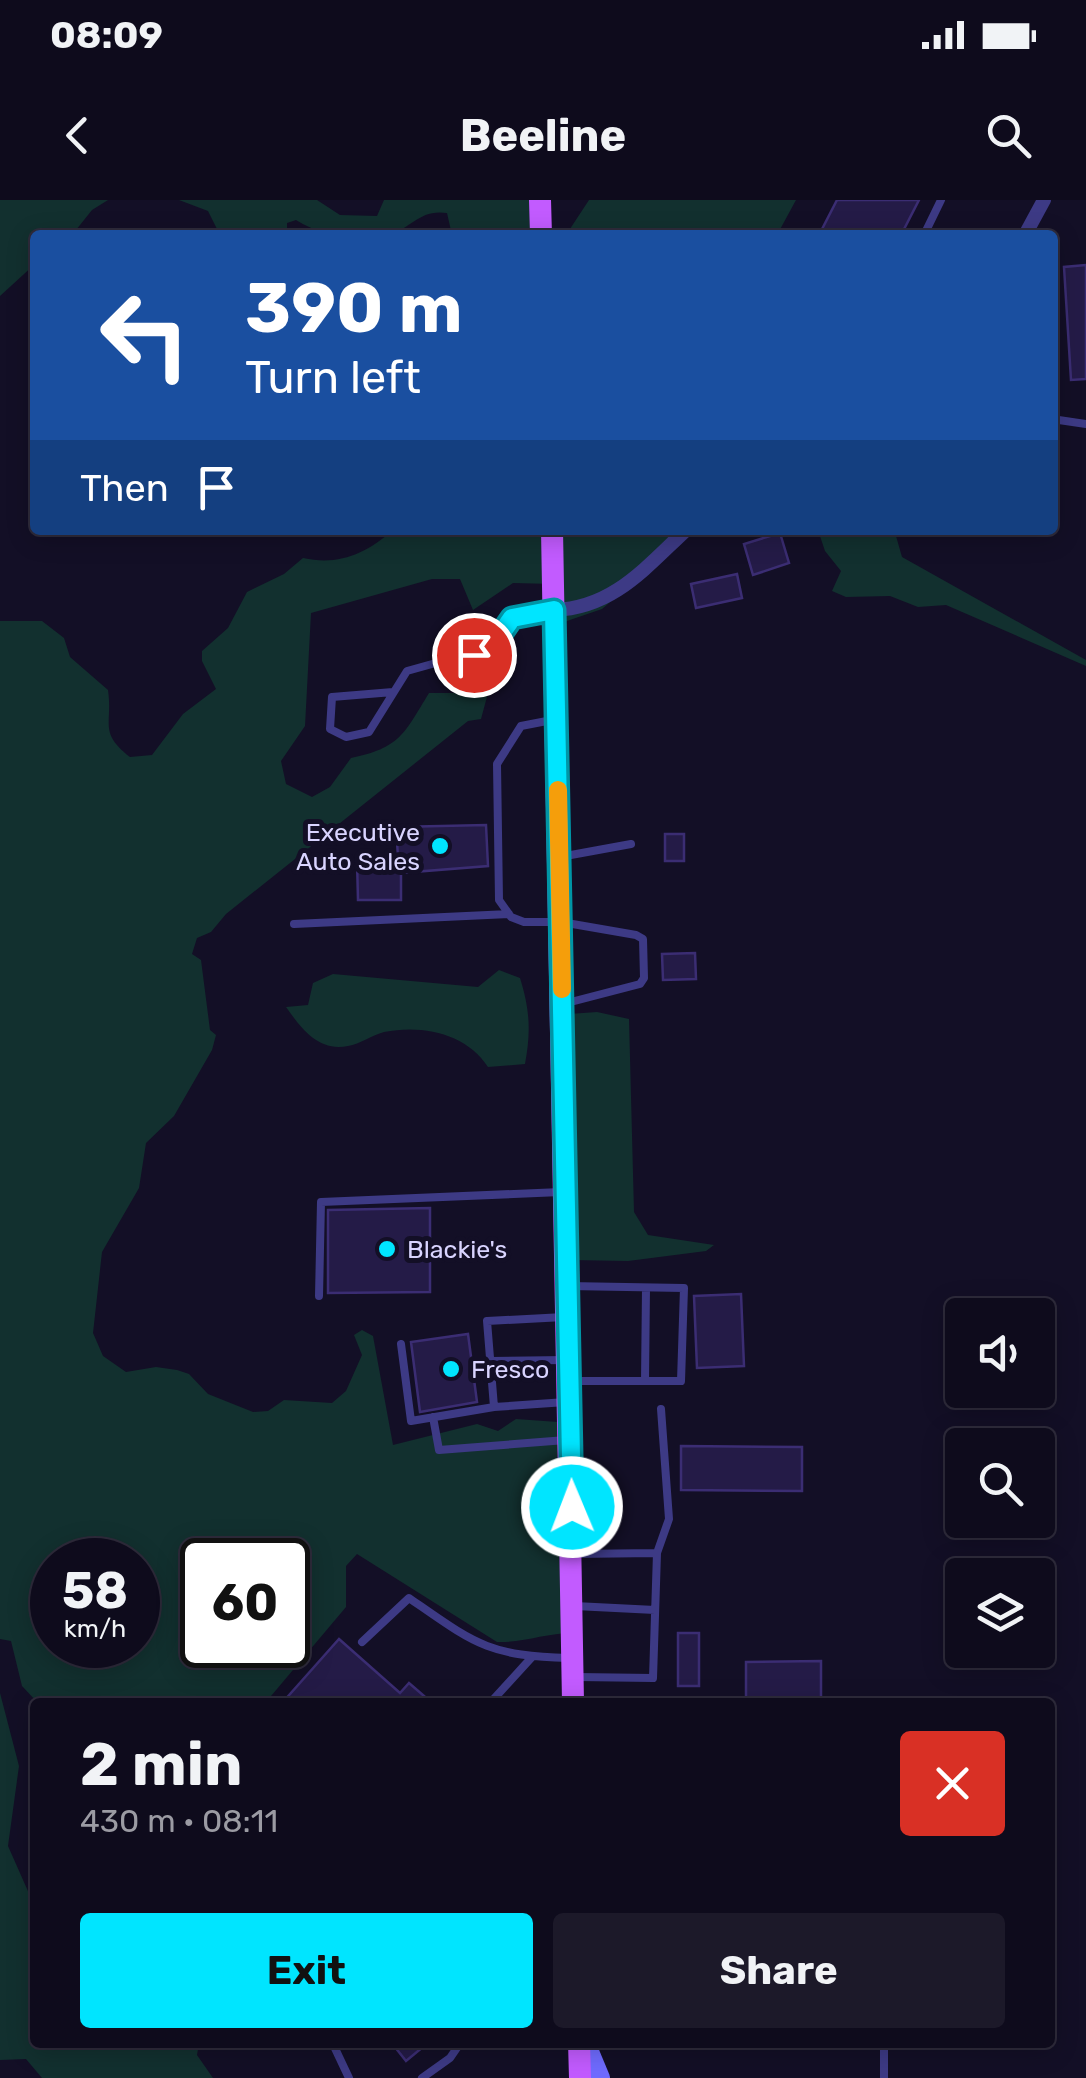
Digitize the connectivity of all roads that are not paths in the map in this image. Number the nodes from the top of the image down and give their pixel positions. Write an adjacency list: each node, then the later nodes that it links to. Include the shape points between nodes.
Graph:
1 (540, 200): 4 (main road)
2 (942, 200): 5 (lane)
3 (1044, 200): 6 (street)
4 (541, 230)
5 (927, 230)
6 (1027, 230)
7 (1058, 420): 8 (lane)
8 (1086, 424)
9 (552, 535): 11 (main road)
10 (680, 535): 11 (street, via 596,605)
11 (554, 610): 12 (lane, via 512,618 486,650 407,672); 13 (main road)
12 (394, 692): 12 (lane, via 369,732 346,737 330,729 332,697)
13 (557, 719): 15 (main road); 16 (lane, via 521,726 498,764 499,900)
14 (631, 844): 15 (lane)
15 (560, 857): 17 (main road)
16 (509, 914): 17 (lane, via 524,922); 18 (lane)
17 (560, 922): 19 (main road); 19 (lane, via 636,935 645,949 640,984)
18 (294, 924)
19 (562, 1004): 20 (main road)
20 (566, 1192): 21 (main road); 23 (lane, via 321,1202)
21 (568, 1286): 22 (lane); 24 (main road)
22 (646, 1288): 27 (lane); 27 (lane, via 684,1288 681,1381)
23 (320, 1296)
24 (568, 1317): 26 (lane, via 487,1321); 28 (main road)
25 (401, 1344): 31 (lane, via 411,1421)
26 (490, 1362): 28 (lane); 29 (lane)
27 (645, 1380): 28 (lane)
28 (570, 1381): 29 (lane); 32 (main road)
29 (494, 1407): 31 (lane)
30 (661, 1408): 33 (lane, via 668,1519)
31 (433, 1417): 32 (lane, via 439,1450)
32 (571, 1439): 34 (main road)
33 (657, 1553): 34 (lane); 36 (lane)
34 (572, 1554): 35 (main road)
35 (573, 1606): 36 (lane); 39 (main road)
36 (655, 1610): 39 (lane, via 654,1678)
37 (362, 1642): 38 (lane, via 409,1598 480,1646)
38 (532, 1657): 39 (lane); 40 (lane)
39 (573, 1668): 41 (main road)
40 (495, 1698)
41 (573, 1698)
42 (335, 2048): 47 (lane)
43 (458, 2048): 48 (lane)
44 (581, 2048): 49 (main road)
45 (585, 2048): 50 (main road)
46 (884, 2048): 51 (lane)
47 (350, 2078)
48 (422, 2078)
49 (578, 2078)
50 (600, 2078)
51 (884, 2078)

